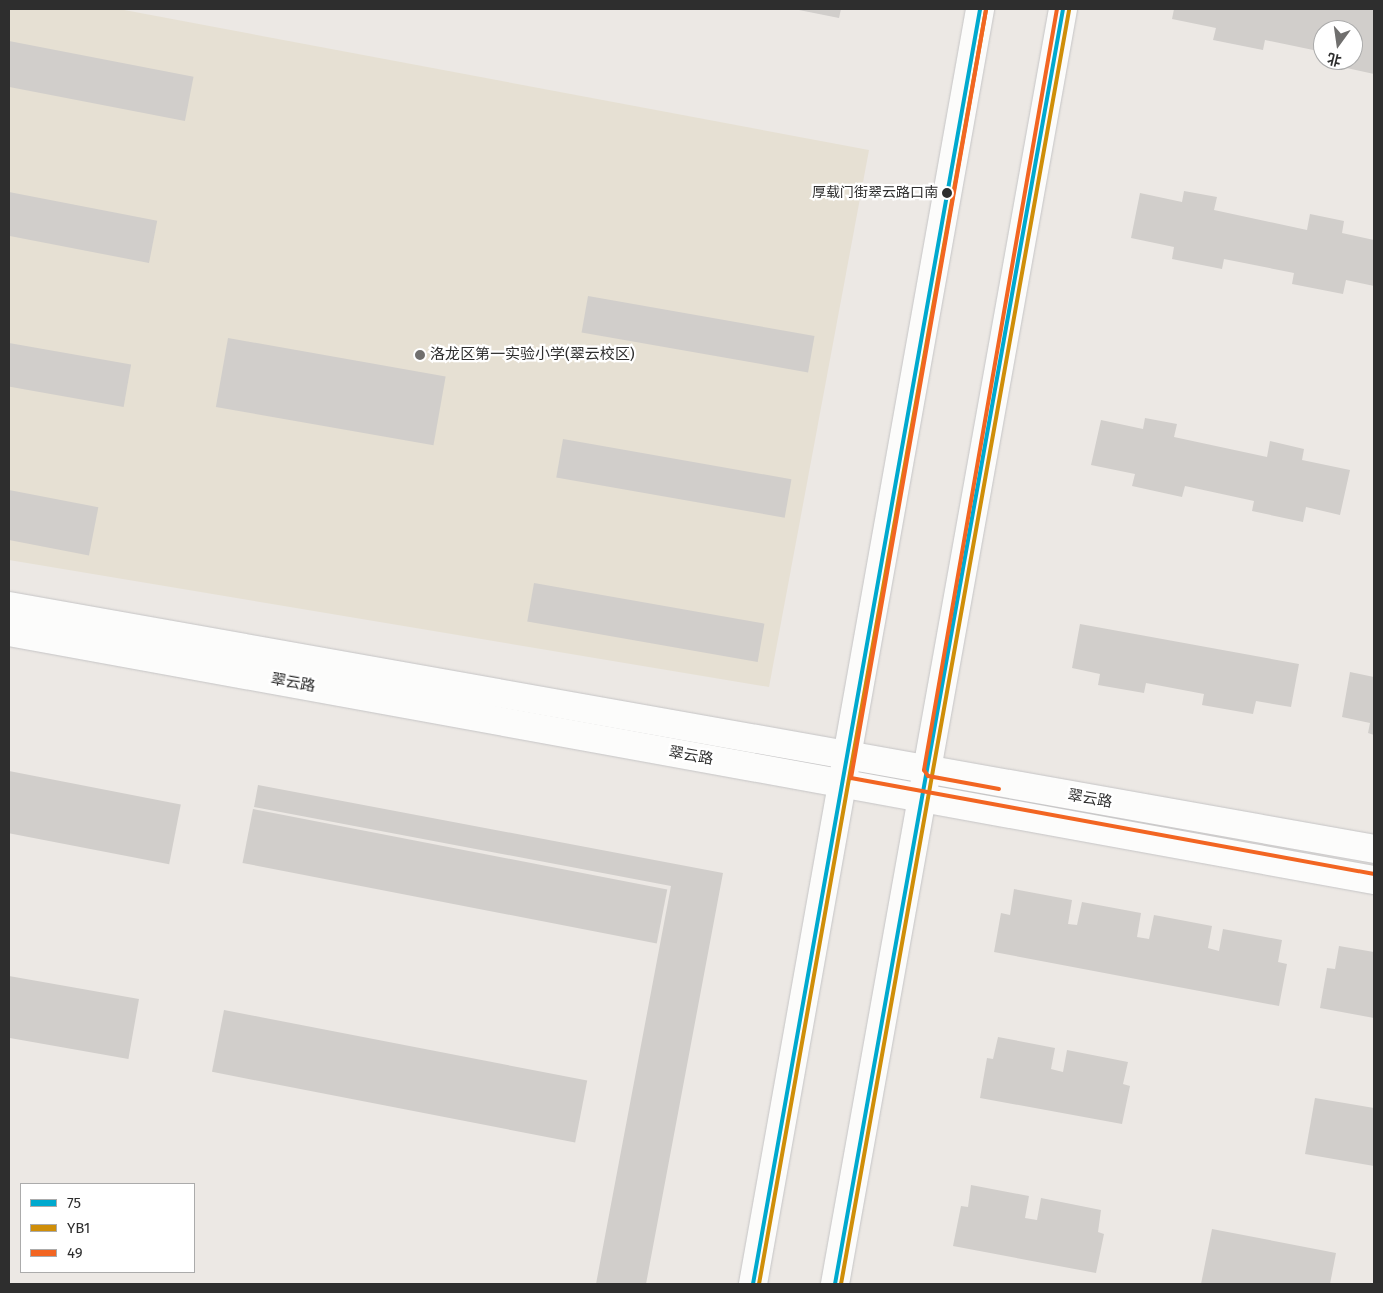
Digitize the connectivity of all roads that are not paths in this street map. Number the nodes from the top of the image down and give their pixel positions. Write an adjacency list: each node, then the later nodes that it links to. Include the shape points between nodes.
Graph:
1 (980, 9): 5 (street)
2 (1063, 9): 6 (street)
3 (9, 606): 5 (street, 翠云路)
4 (9, 632): 7 (street, 翠云路)
5 (849, 755): 6 (street, 翠云路); 7 (street)
6 (930, 770): 8 (street); 9 (street, 翠云路)
7 (844, 783): 8 (street, 翠云路); 11 (street)
8 (925, 798): 10 (street, 翠云路); 12 (street)
9 (1374, 849)
10 (1374, 880)
11 (753, 1284)
12 (835, 1284)

